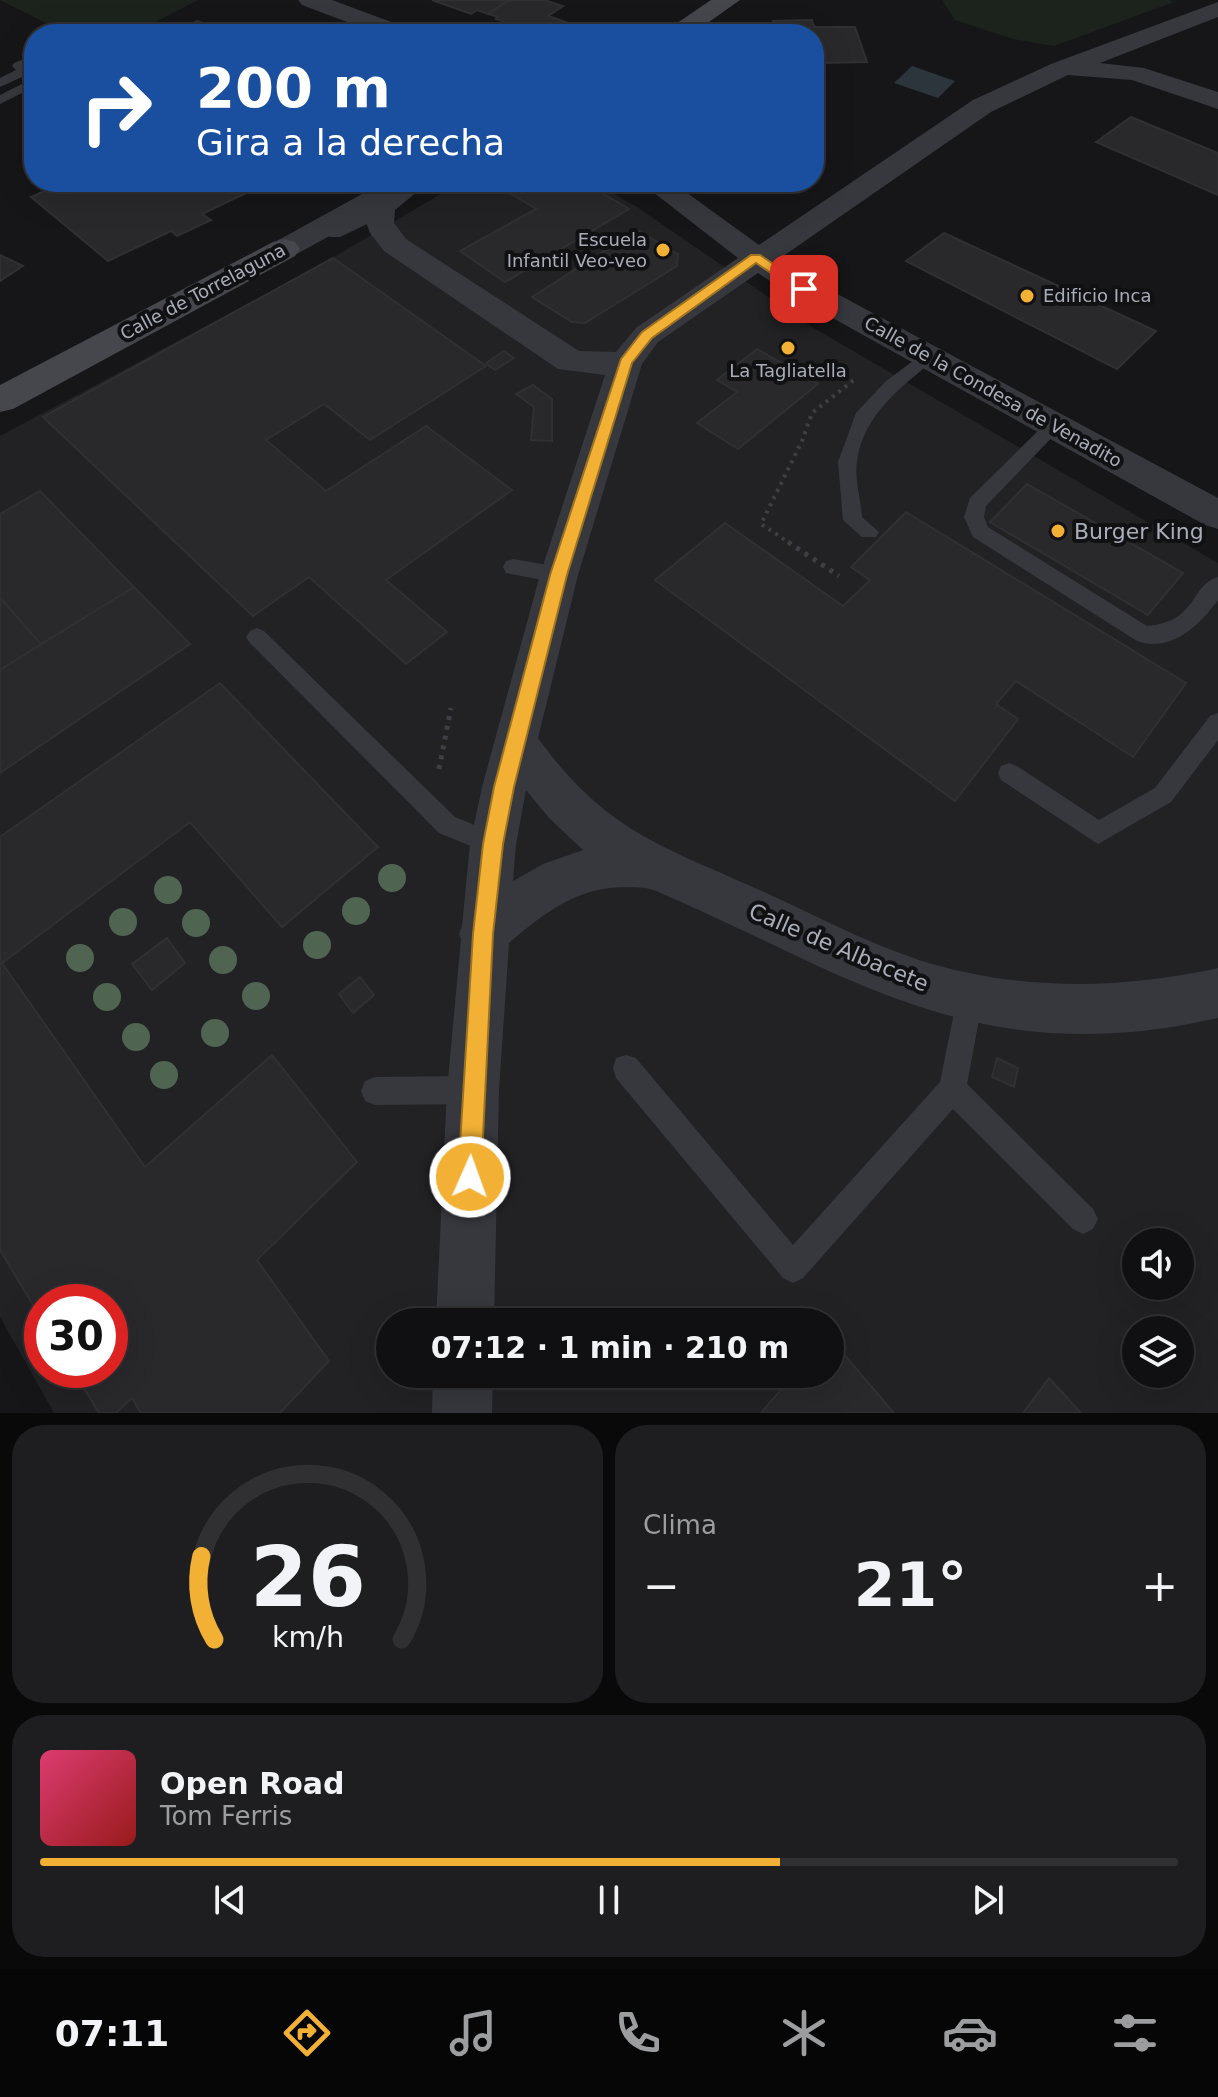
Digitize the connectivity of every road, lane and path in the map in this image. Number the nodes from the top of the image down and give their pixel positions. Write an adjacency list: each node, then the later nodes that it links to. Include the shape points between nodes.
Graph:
1 (310, 0): 4 (street)
2 (728, 0): 5 (street)
3 (1218, 9): 6 (street)
4 (374, 24)
5 (690, 24)
6 (1134, 40): 7 (street); 9 (street, via 1136,62)
7 (1060, 69): 9 (street, via 1113,70); 22 (street, via 982,106)
8 (24, 71): 10 (lane)
9 (1167, 82): 13 (street)
10 (0, 83)
11 (24, 87): 12 (lane)
12 (0, 100)
13 (1218, 101)
14 (387, 192): 21 (street, Calle de Torrelaguna)
15 (398, 192): 18 (street, via 385,200)
16 (418, 192): 18 (street)
17 (668, 192): 22 (street, Calle de la Condesa de Venadito)
18 (379, 213): 19 (lane); 20 (street, via 383,232)
19 (335, 234): 20 (street); 21 (street)
20 (395, 245): 24 (street, via 570,361)
21 (284, 249): 26 (street, Calle de Torrelaguna)
22 (756, 257): 23 (street, Calle de la Condesa de Venadito); 24 (street, via 647,335)
23 (928, 356): 27 (street, Calle de la Condesa de Venadito); 29 (lane, via 865,413 847,462 853,520)
24 (626, 362): 31 (street)
25 (865, 370): 32 (path, via 812,413 761,524)
26 (0, 400)
27 (1054, 425): 28 (street, Calle de la Condesa de Venadito); 33 (lane, via 977,503 974,517 980,532 1144,635 1185,627)
28 (1218, 515)
29 (869, 532)
30 (513, 567): 31 (lane)
31 (559, 575): 37 (street)
32 (839, 576)
33 (1218, 585)
34 (257, 637): 40 (lane, via 447,825)
35 (451, 708): 38 (path)
36 (1218, 723): 39 (lane, via 1163,795 1098,833)
37 (516, 742): 40 (street); 41 (street, Calle de Albacete, via 572,812 603,838)
38 (439, 768)
39 (1009, 773)
40 (493, 844): 42 (street)
41 (655, 866): 42 (street, via 605,867 551,881); 44 (street, Calle de Albacete, via 845,954)
42 (483, 934): 47 (street)
43 (1218, 993): 44 (street, Calle de Albacete, via 1175,1004 1089,1008)
44 (970, 998): 46 (lane)
45 (626, 1068): 46 (lane, via 793,1268)
46 (952, 1089): 49 (lane)
47 (473, 1090): 48 (lane); 50 (street)
48 (375, 1091)
49 (1083, 1219)
50 (465, 1308)
51 (463, 1388): 52 (street)
52 (462, 1413)

